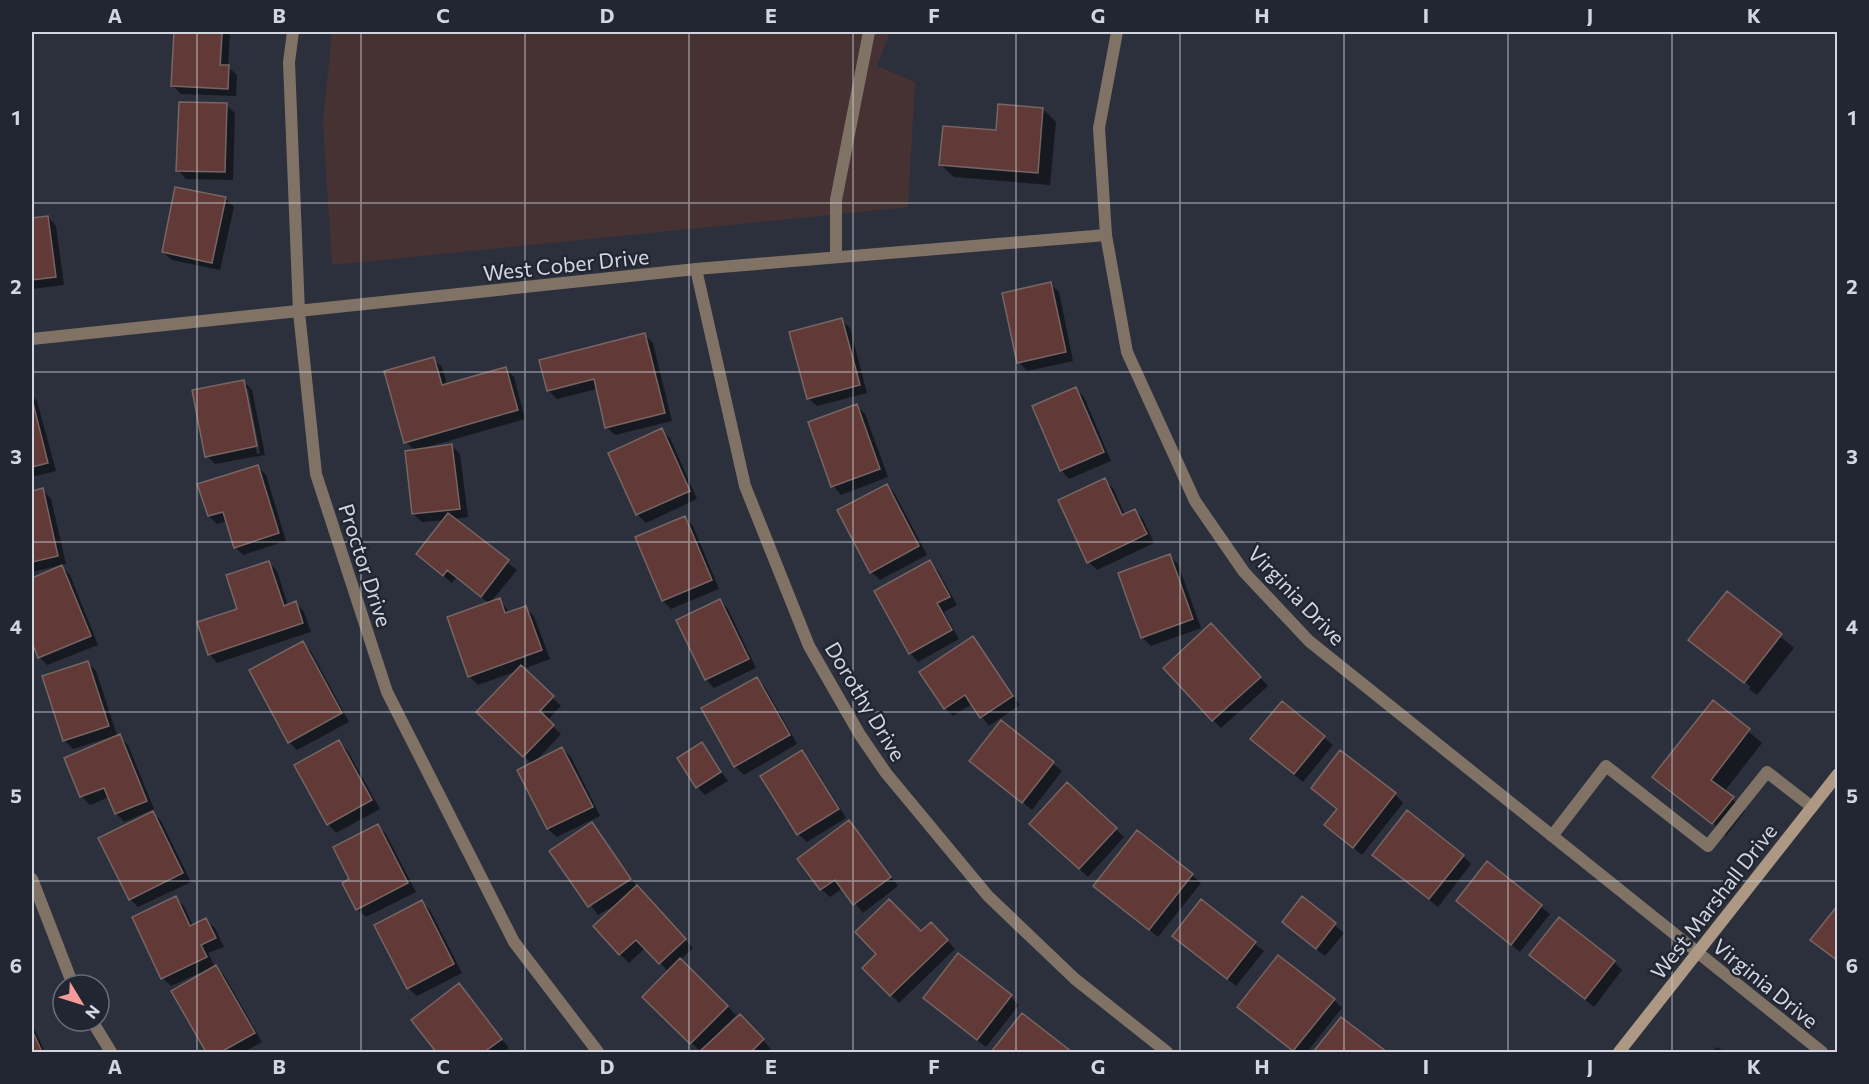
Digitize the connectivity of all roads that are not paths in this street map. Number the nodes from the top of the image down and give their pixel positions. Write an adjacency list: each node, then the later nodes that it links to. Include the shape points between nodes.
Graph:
1 (293, 32): 7 (street, Proctor Drive, via 289,62)
2 (869, 32): 5 (street, via 836,200)
3 (1117, 32): 4 (street, Virginia Drive, via 1099,128)
4 (1106, 235): 5 (street, West Cober Drive); 11 (street, Virginia Drive, via 1127,352 1195,501 1244,572 1309,641)
5 (836, 257): 6 (street, West Cober Drive)
6 (696, 269): 7 (street, West Cober Drive); 18 (street, Dorothy Drive, via 745,486 809,646 860,735 886,773 988,896 1075,979)
7 (298, 312): 8 (street, West Cober Drive); 17 (street, Proctor Drive, via 316,474 387,692 514,942)
8 (32, 339)
9 (1838, 774): 10 (main road, West Marshall Drive)
10 (1812, 807): 11 (street, via 1767,772 1708,846 1606,766); 13 (main road, West Marshall Drive)
11 (1552, 836): 13 (street, Virginia Drive)
12 (32, 879): 14 (street)
13 (1697, 953): 19 (main road, West Marshall Drive); 20 (street, Virginia Drive)
14 (68, 973)
15 (99, 1033): 16 (street)
16 (111, 1053)
17 (598, 1053)
18 (1167, 1053)
19 (1619, 1053)
20 (1822, 1053)

